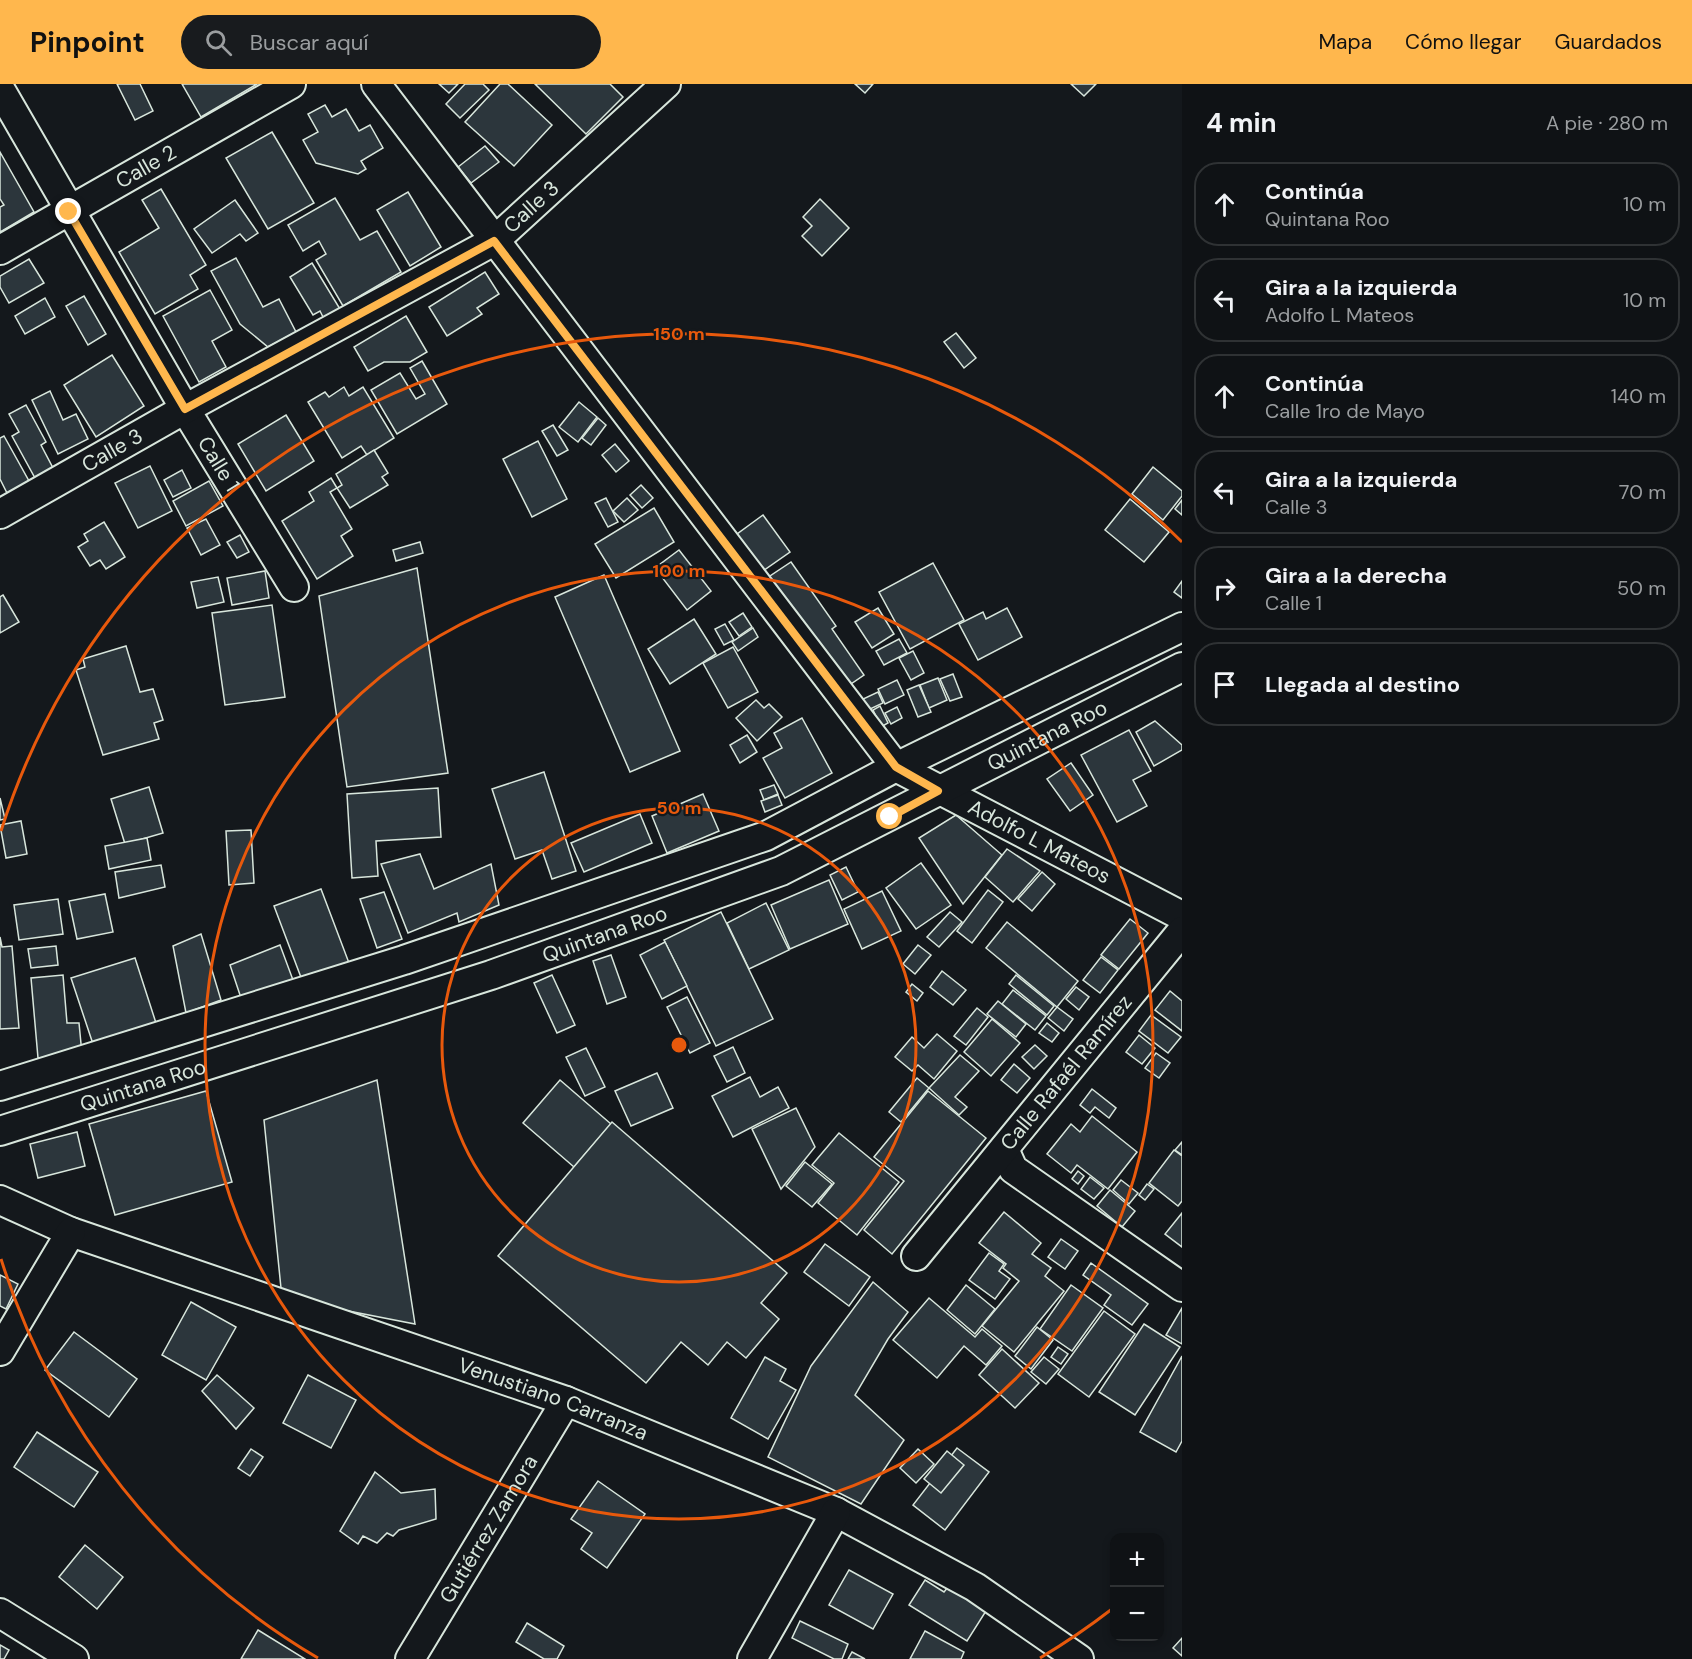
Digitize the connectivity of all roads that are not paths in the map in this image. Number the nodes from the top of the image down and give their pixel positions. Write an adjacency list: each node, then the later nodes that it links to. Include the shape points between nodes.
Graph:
1 (291, 84): 5 (street, Calle 2)
2 (376, 84): 6 (street)
3 (666, 84): 6 (street, Calle 3)
4 (0, 89): 5 (street, Calle 1)
5 (69, 212): 7 (street, Calle 2); 8 (street, Calle 1)
6 (494, 241): 8 (street, Calle 3); 13 (street)
7 (0, 250)
8 (185, 409): 9 (street, Calle 3); 10 (street, Calle 1)
9 (0, 514)
10 (294, 587)
11 (1182, 627): 13 (street, Quintana Roo)
12 (1182, 667): 14 (street, Quintana Roo)
13 (896, 767): 14 (street, Adolfo L Mateos); 17 (street, Quintana Roo, via 766,836 404,960)
14 (938, 791): 15 (street, Adolfo L Mateos); 18 (street, Quintana Roo, via 758,879 491,975)
15 (1182, 916)
16 (1182, 931): 19 (street, Calle Rafaél Ramírez)
17 (0, 1086)
18 (0, 1131)
19 (1004, 1149): 22 (street); 23 (street, Calle Rafaél Ramírez, via 1013,1169)
20 (0, 1200): 21 (street, Venustiano Carranza)
21 (71, 1232): 24 (street); 25 (street, Venustiano Carranza)
22 (916, 1256)
23 (1182, 1287)
24 (0, 1351)
25 (566, 1401): 26 (street, Venustiano Carranza); 30 (street, Gutiérrez Zamora)
26 (836, 1512): 28 (street, Venustiano Carranza, via 975,1587); 31 (street)
27 (0, 1613): 29 (street)
28 (1070, 1656)
29 (74, 1659)
30 (411, 1659)
31 (752, 1659)

